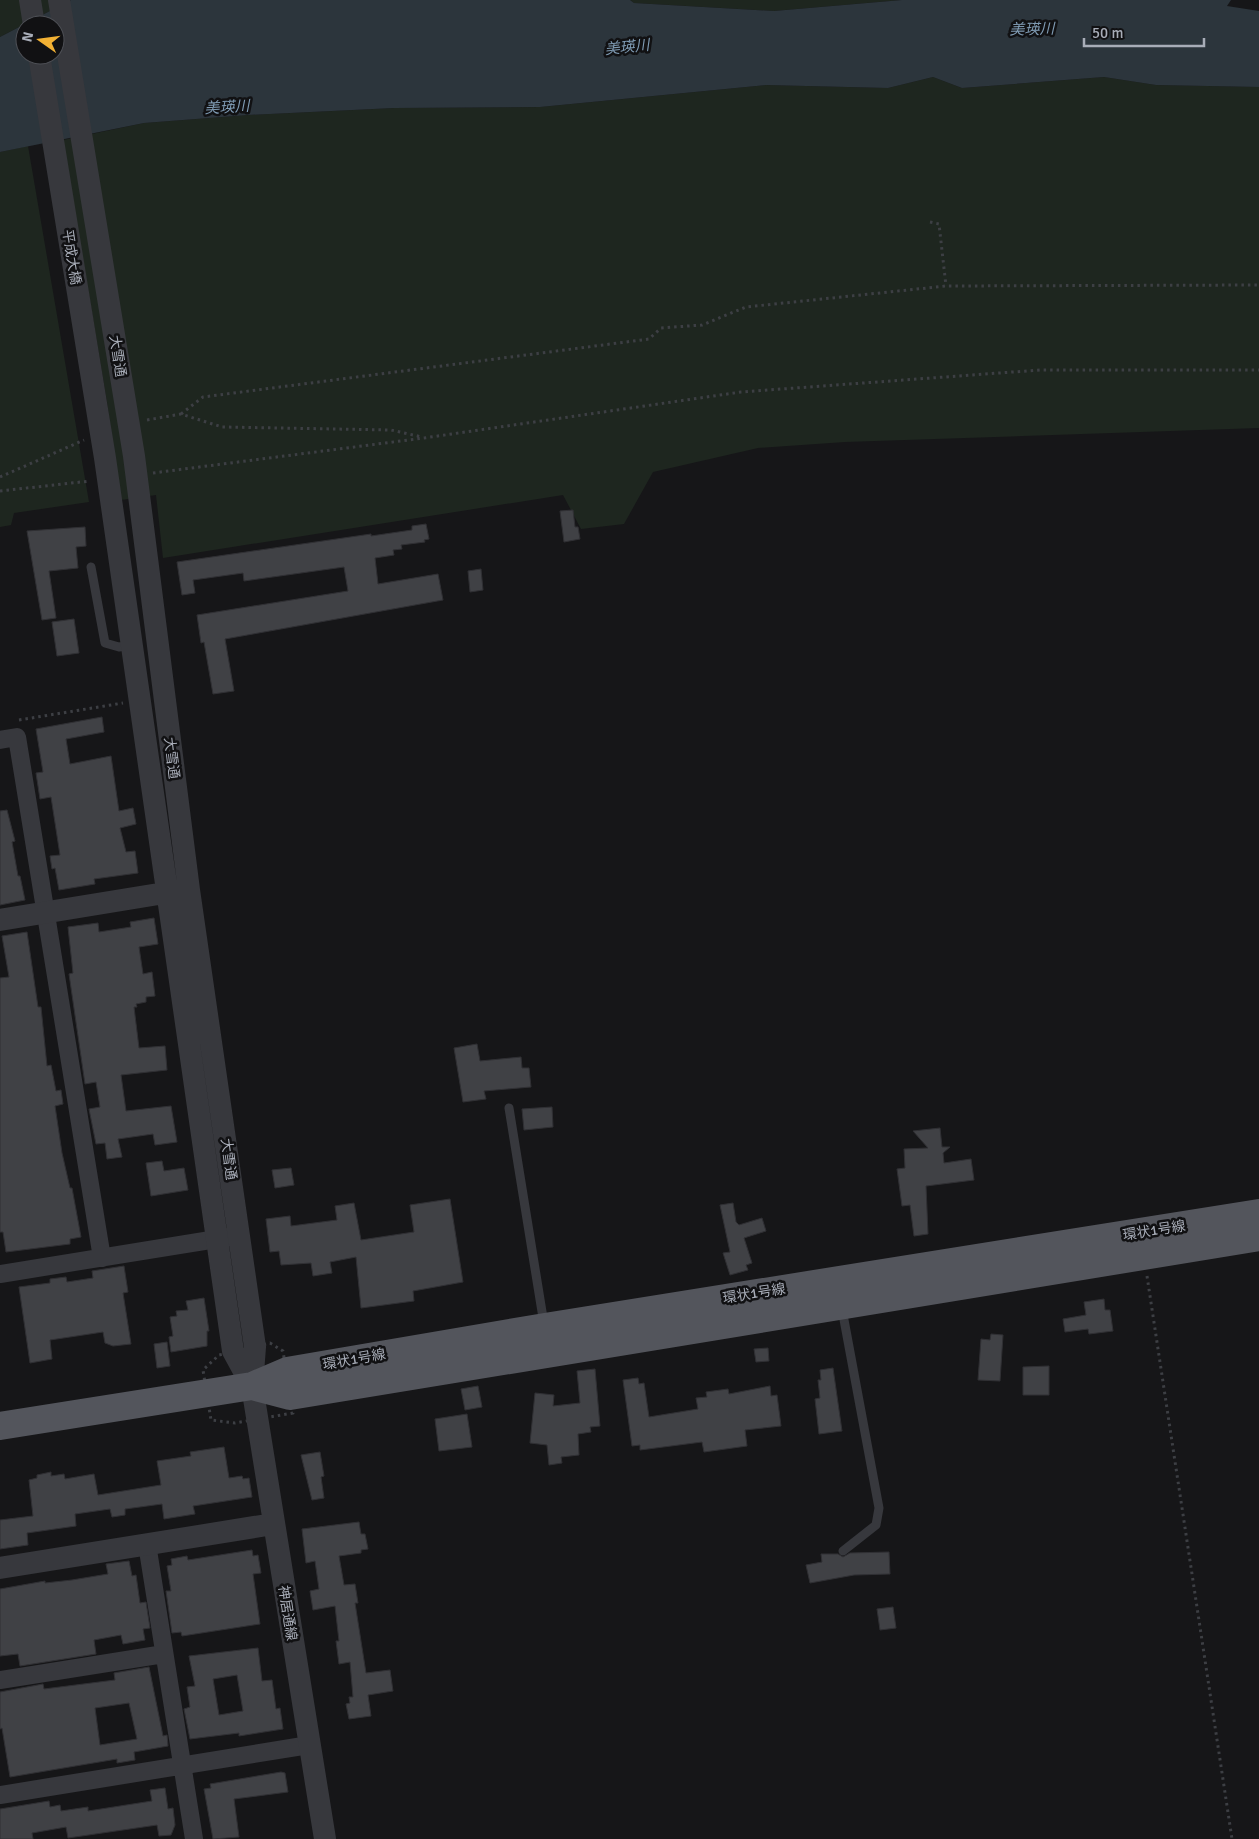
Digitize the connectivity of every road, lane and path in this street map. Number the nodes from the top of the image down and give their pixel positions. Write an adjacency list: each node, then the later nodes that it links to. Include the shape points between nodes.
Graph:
1 (30, 0): 3 (street)
2 (59, 0): 13 (street, 大雪通)
3 (32, 15)
4 (41, 65): 14 (street, 平成大橋)
5 (930, 222): 7 (path, via 939,224)
6 (1259, 285): 7 (path)
7 (946, 286): 9 (path, via 746,307 702,325 661,328 649,339 203,397)
8 (1259, 370): 11 (path, via 1040,370 770,390)
9 (181, 414): 10 (path); 11 (path, via 222,427 391,430)
10 (142, 420)
11 (424, 438): 13 (path)
12 (87, 439): 15 (path)
13 (135, 465): 21 (street, 大雪通)
14 (107, 468): 16 (path); 18 (street, 大雪通)
15 (0, 476)
16 (0, 491)
17 (91, 567): 18 (lane, via 105,643 119,647)
18 (133, 644): 21 (street, 大雪通)
19 (126, 702): 20 (path, via 14,721)
20 (8, 738): 22 (street)
21 (178, 891): 22 (street); 26 (street, 大雪通)
22 (47, 912): 23 (street); 29 (street)
23 (0, 920)
24 (509, 1108): 32 (lane)
25 (1259, 1213): 32 (main road, 環状1号線)
26 (228, 1237): 29 (street); 37 (street, 大雪通, via 254,1348)
27 (1259, 1237): 28 (main road, 環状1号線)
28 (1144, 1255): 31 (main road, 環状1号線); 52 (path)
29 (102, 1258): 30 (street)
30 (0, 1274)
31 (841, 1305): 37 (main road, 環状1号線, via 290,1396); 43 (lane, via 879,1508 876,1525)
32 (545, 1327): 37 (main road, 環状1号線, via 287,1371)
33 (270, 1344): 34 (path)
34 (283, 1351)
35 (220, 1354): 36 (path)
36 (204, 1370)
37 (252, 1386): 40 (main road, 環状1号線); 41 (street, 神居通線)
38 (211, 1420): 39 (path)
39 (235, 1423)
40 (0, 1426)
41 (273, 1524): 42 (street); 47 (street, 神居通線)
42 (147, 1544): 44 (street); 45 (street)
43 (843, 1551)
44 (0, 1568)
45 (164, 1654): 46 (street); 48 (street)
46 (0, 1680)
47 (309, 1745): 48 (street); 51 (street, 神居通線)
48 (183, 1766): 49 (street); 50 (street)
49 (0, 1795)
50 (194, 1839)
51 (325, 1839)
52 (1232, 1839)

